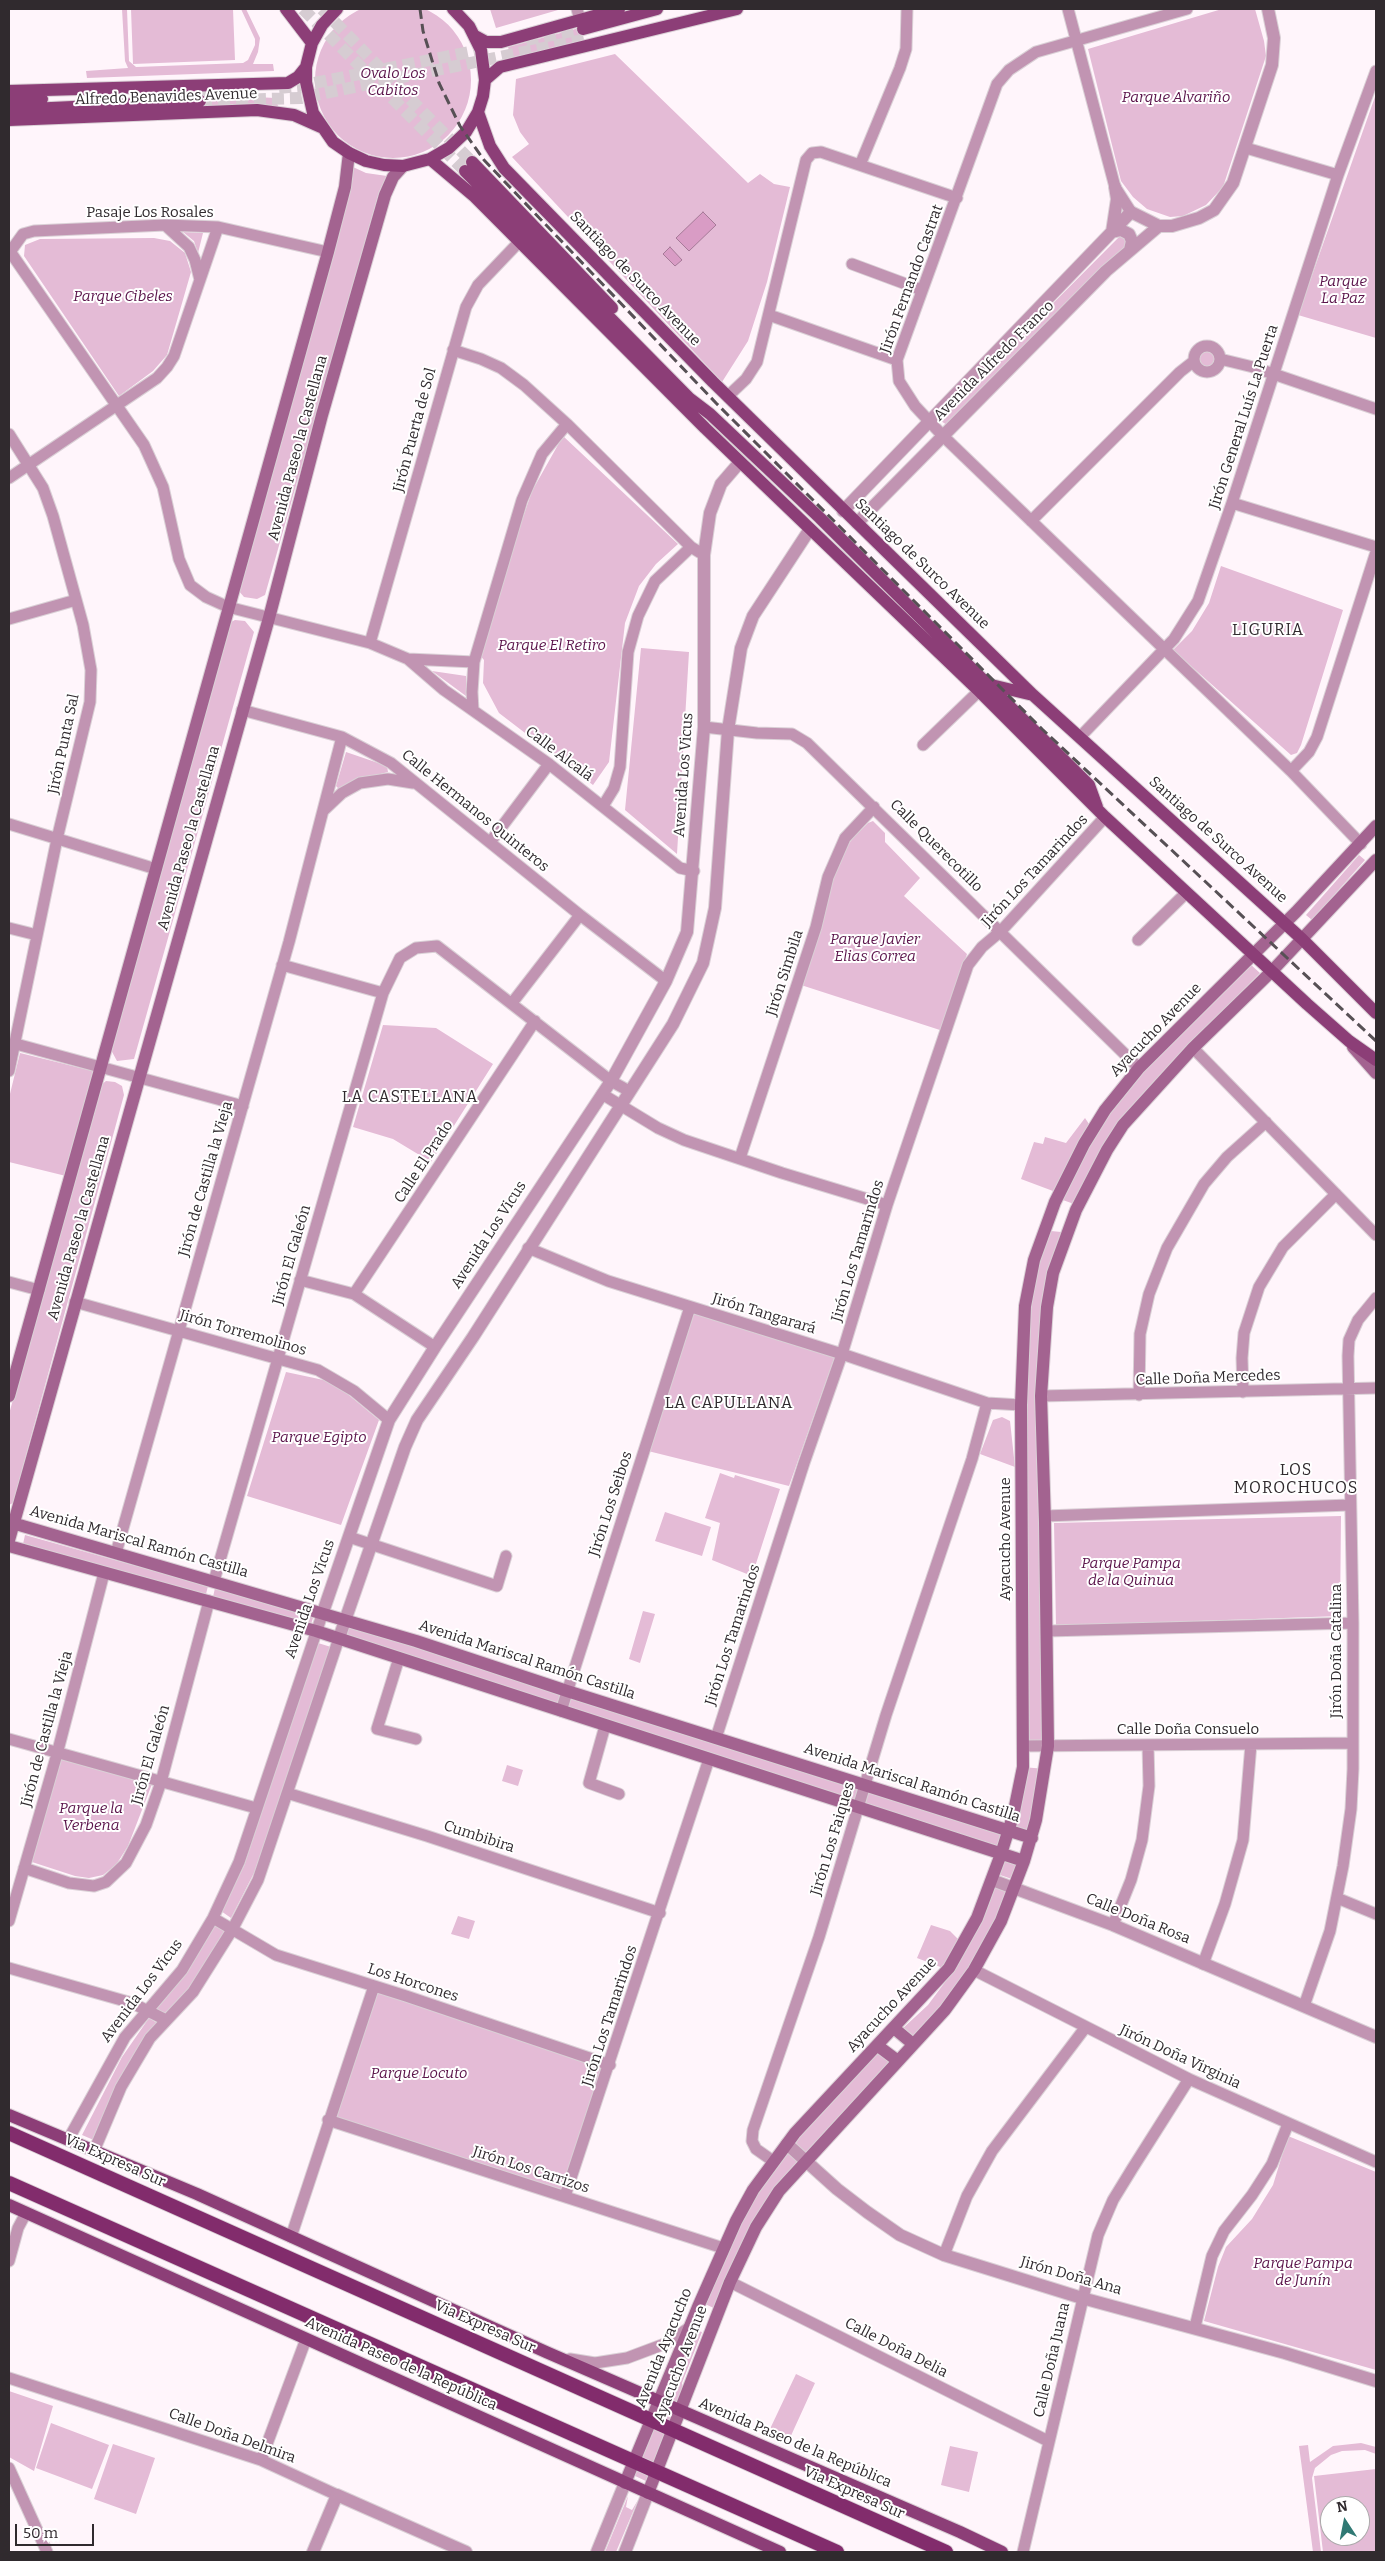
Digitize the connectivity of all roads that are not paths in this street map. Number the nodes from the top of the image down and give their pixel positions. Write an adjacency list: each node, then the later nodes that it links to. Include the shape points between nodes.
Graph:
1 (286, 9): 15 (main road)
2 (337, 9): 15 (main road)
3 (619, 9): 12 (main road)
4 (657, 9): 12 (main road)
5 (702, 9): 12 (main road)
6 (737, 9): 18 (main road, via 500,67)
7 (907, 9): 28 (street, via 906,49)
8 (1068, 9): 14 (street)
9 (1187, 9): 14 (street, Jirón Fernando Castrat)
10 (1268, 9): 25 (street, via 1274,38 1272,65)
11 (459, 12): 13 (main road)
12 (581, 24): 13 (main road, via 500,42 486,42)
13 (475, 36): 18 (main road)
14 (1076, 40): 31 (street); 32 (street, Jirón Fernando Castrat, via 1036,52 1021,61 997,84 988,102)
15 (312, 43): 16 (main road)
16 (306, 67): 19 (main road, Alfredo Benavides Avenue, via 298,78 288,83); 24 (main road, via 308,98)
17 (1376, 71): 30 (street, Jirón General Luís La Puerta)
18 (485, 80): 22 (main road)
19 (9, 91)
20 (9, 100): 21 (main road, Alfredo Benavides Avenue, via 199,97)
21 (9, 110)
22 (478, 112): 27 (main road, via 466,132 450,148); 53 (main road, Santiago de Surco Avenue, via 490,146 504,168)
23 (9, 120): 24 (main road, Alfredo Benavides Avenue, via 257,110 294,115)
24 (321, 127): 26 (main road)
25 (1246, 148): 30 (street); 35 (street, via 1233,183 1214,210 1186,223)
26 (349, 153): 29 (main road, via 375,163); 43 (main road, Avenida Paseo la Castellana, via 346,187)
27 (430, 159): 29 (main road); 40 (main road, via 475,197)
28 (860, 165): 32 (street); 47 (street, via 821,152 812,153 806,160)
29 (403, 166): 79 (main road, Avenida Paseo la Castellana, via 385,195)
30 (1338, 175): 52 (street, Jirón General Luís La Puerta)
31 (1115, 187): 33 (street); 37 (street)
32 (957, 198): 46 (street, Jirón Fernando Castrat)
33 (1131, 212): 35 (street); 37 (street, Avenida Alfredo Franco)
34 (165, 225): 36 (street, Pasaje Los Rosales); 39 (street, Pasaje Los Rosales); 45 (street, via 189,247)
35 (1159, 226): 41 (street, Avenida Alfredo Franco)
36 (218, 227): 43 (street, Pasaje Los Rosales); 45 (street)
37 (1112, 232): 41 (street, via 1121,230 1129,234 1132,241); 58 (street, Avenida Alfredo Franco)
38 (9, 233): 39 (street, Pasaje Los Rosales)
39 (23, 234): 42 (street)
40 (519, 242): 48 (street, Jirón Puerta de Sol, via 478,285 466,307); 60 (main road)
41 (1130, 250): 62 (street, Avenida Alfredo Franco)
42 (10, 251): 55 (street)
43 (328, 252): 78 (main road, Avenida Paseo la Castellana)
44 (852, 264): 46 (street)
45 (200, 282): 55 (street, via 167,368)
46 (922, 290): 50 (street, Jirón Fernando Castrat)
47 (769, 314): 50 (street); 53 (street, via 757,362 746,379)
48 (452, 350): 59 (street, via 501,368); 81 (street, Jirón Puerta de Sol)
49 (1220, 359): 51 (street, via 1217,367 1210,371 1202,370); 51 (street, via 1217,351 1206,346 1196,353); 52 (street)
50 (898, 360): 58 (street, Jirón Fernando Castrat, via 897,371 902,387)
51 (1194, 361): 70 (street)
52 (1274, 374): 56 (street); 68 (street, Jirón General Luís La Puerta)
53 (728, 396): 69 (main road, Santiago de Surco Avenue)
54 (689, 398): 57 (main road); 57 (main road, via 468,166 694,393); 60 (main road)
55 (116, 406): 64 (street); 78 (street, Calle Alcalá, via 154,465 165,495 182,572 190,585)
56 (1376, 409)
57 (710, 414): 85 (main road, via 820,518)
58 (928, 421): 62 (street, Jirón Fernando Castrat); 66 (street, Avenida Alfredo Franco)
59 (567, 424): 73 (street); 84 (street, via 542,454 525,491)
60 (705, 428): 63 (main road)
61 (9, 434): 64 (street, Jirón Punta Sal)
62 (942, 436): 67 (street, Avenida Alfredo Franco); 70 (street, Jirón Fernando Castrat)
63 (740, 462): 72 (main road); 76 (street, Avenida Los Vicus, via 721,484 710,513)
64 (29, 463): 65 (street); 77 (street, Jirón Punta Sal, via 53,516)
65 (9, 478)
66 (872, 480): 67 (street); 69 (street, Avenida Alfredo Franco)
67 (885, 494): 71 (street, Avenida Alfredo Franco)
68 (1232, 504): 74 (street); 82 (street, Jirón General Luís La Puerta, via 1198,601 1186,625)
69 (843, 511): 71 (main road, Santiago de Surco Avenue)
70 (1031, 521): 82 (street, Jirón Fernando Castrat)
71 (856, 523): 86 (main road, Santiago de Surco Avenue)
72 (810, 529): 85 (main road); 90 (street, via 753,616 741,648)
73 (691, 547): 76 (street); 97 (street, via 655,582 638,616 628,652 620,767 614,788)
74 (1376, 547)
75 (1376, 552): 95 (street, via 1317,737 1309,752)
76 (704, 554): 89 (street, Avenida Los Vicus)
77 (76, 600): 80 (street); 103 (street, Jirón Punta Sal, via 91,670 90,702)
78 (228, 607): 79 (street, Calle Alcalá); 107 (main road, Avenida Paseo la Castellana)
79 (269, 618): 81 (street, Calle Alcalá); 87 (main road, Avenida Paseo la Castellana)
80 (9, 620)
81 (370, 643): 83 (street, Calle Alcalá)
82 (1165, 649): 92 (street, Jirón General Luís La Puerta); 95 (street, Jirón Fernando Castrat)
83 (408, 659): 84 (street, Calle Alcalá); 88 (street, Calle Alcalá)
84 (474, 662): 88 (street)
85 (983, 688): 86 (main road); 93 (street); 100 (main road)
86 (1034, 695): 92 (main road, Santiago de Surco Avenue)
87 (242, 710): 91 (street, Calle Hermanos Quinteros); 133 (main road, Avenida Paseo la Castellana)
88 (473, 710): 94 (street, Calle Alcalá)
89 (704, 727): 90 (street, Calle Querecotillo); 108 (street, Avenida Los Vicus)
90 (728, 730): 98 (street, Calle Querecotillo, via 792,734 807,743); 135 (street, via 715,908 703,963 673,1024)
91 (342, 737): 96 (street, Calle Hermanos Quinteros, via 392,763); 99 (street, Jirón de Castilla la Vieja)
92 (1080, 737): 111 (main road, Santiago de Surco Avenue)
93 (923, 745)
94 (548, 764): 97 (street, Calle Alcalá); 104 (street)
95 (1291, 771): 105 (street, Jirón Fernando Castrat)
96 (417, 785): 99 (street, via 388,779 360,783 342,793); 104 (street, Calle Hermanos Quinteros)
97 (603, 806): 108 (street, Calle Alcalá, via 680,868)
98 (874, 807): 113 (street, Calle Querecotillo); 140 (street, Jirón Simbila, via 845,838 828,877 816,927)
99 (322, 813): 118 (street, Jirón de Castilla la Vieja)
100 (1101, 813): 109 (main road); 113 (street, Jirón Los Tamarindos)
101 (9, 824): 103 (street)
102 (1376, 826): 105 (main road)
103 (57, 839): 107 (street); 114 (street, Jirón Punta Sal)
104 (491, 841): 110 (street, Calle Hermanos Quinteros)
105 (1361, 844): 111 (main road)
106 (1376, 860): 115 (main road)
107 (156, 869): 129 (main road, Avenida Paseo la Castellana)
108 (694, 871): 120 (street, Avenida Los Vicus, via 687,932)
109 (1186, 893): 116 (street); 117 (main road)
110 (580, 915): 120 (street, Calle Hermanos Quinteros); 122 (street)
111 (1284, 923): 115 (main road, Santiago de Surco Avenue); 117 (main road, Ayacucho Avenue)
112 (9, 928): 114 (street)
113 (1000, 931): 130 (street, Calle Querecotillo); 143 (street, Jirón Los Tamarindos, via 968,965)
114 (36, 935): 126 (street, Jirón Punta Sal)
115 (1302, 939): 119 (main road); 123 (main road, Santiago de Surco Avenue)
116 (1138, 940)
117 (1253, 953): 119 (main road); 130 (main road, Ayacucho Avenue)
118 (282, 965): 121 (street); 138 (street, Jirón de Castilla la Vieja)
119 (1272, 971): 125 (main road); 127 (main road)
120 (666, 981): 134 (street, Avenida Los Vicus)
121 (383, 993): 122 (street, Jirón El Galeón, via 400,958 416,948 438,946); 149 (street, Jirón El Galeón)
122 (512, 1003): 124 (street)
123 (1376, 1013)
124 (535, 1021): 134 (street); 152 (street, Calle El Prado)
125 (1349, 1041): 128 (main road); 132 (main road)
126 (16, 1044): 129 (street); 131 (street, Jirón Punta Sal)
127 (1193, 1048): 139 (street); 144 (main road, via 1123,1125)
128 (1376, 1060)
129 (101, 1066): 133 (street); 151 (main road, Avenida Paseo la Castellana)
130 (1139, 1068): 142 (main road, Ayacucho Avenue, via 1105,1110)
131 (9, 1071)
132 (1376, 1073)
133 (138, 1077): 138 (street); 154 (main road, Avenida Paseo la Castellana)
134 (611, 1080): 135 (street); 136 (street, Avenida Los Vicus)
135 (628, 1091): 137 (street)
136 (602, 1094): 137 (street); 157 (street, Avenida Los Vicus)
137 (620, 1104): 140 (street, via 684,1140); 148 (street)
138 (243, 1106): 156 (street, Jirón de Castilla la Vieja)
139 (1266, 1122): 141 (street); 163 (street, via 1210,1177 1167,1248 1155,1276 1141,1327)
140 (740, 1158): 143 (street)
141 (1336, 1194): 147 (street); 162 (street, via 1283,1248 1259,1288 1244,1333)
142 (1055, 1202): 144 (main road); 145 (main road, Ayacucho Avenue)
143 (887, 1205): 158 (street, Jirón Los Tamarindos)
144 (1076, 1210): 146 (main road)
145 (1045, 1224): 146 (main road); 167 (main road, Ayacucho Avenue, via 1025,1306)
146 (1067, 1231): 165 (main road, via 1053,1273 1047,1307)
147 (1376, 1235)
148 (528, 1248): 155 (street, Jirón Tangarará, via 608,1281); 174 (street, via 417,1420)
149 (300, 1280): 152 (street); 159 (street, Jirón El Galeón)
150 (9, 1282): 151 (street)
151 (39, 1290): 164 (main road, Avenida Paseo la Castellana)
152 (354, 1294): 157 (street)
153 (1376, 1298): 161 (street, Jirón Doña Catalina, via 1358,1320 1349,1340)
154 (75, 1302): 156 (street, Jirón Torremolinos); 171 (main road, Avenida Paseo la Castellana)
155 (690, 1307): 158 (street, Jirón Tangarará); 188 (street, Jirón Los Seibos)
156 (179, 1330): 159 (street, Jirón Torremolinos); 176 (street, Jirón de Castilla la Vieja)
157 (435, 1347): 168 (street, Avenida Los Vicus)
158 (842, 1354): 166 (street, Jirón Tangarará); 192 (street, Jirón Los Tamarindos)
159 (279, 1358): 168 (street, Jirón Torremolinos, via 338,1380); 179 (street, Jirón El Galeón)
160 (1376, 1388): 161 (street, Calle Doña Mercedes)
161 (1348, 1389): 162 (street, Calle Doña Mercedes); 169 (street, Jirón Doña Catalina)
162 (1243, 1392): 163 (street, Calle Doña Mercedes)
163 (1139, 1395): 165 (street, Calle Doña Mercedes)
164 (9, 1396)
165 (1041, 1396): 170 (main road)
166 (987, 1403): 167 (street, Jirón Tangarará); 204 (street, Jirón Los Faiques, via 972,1459)
167 (1022, 1405): 197 (main road, Ayacucho Avenue)
168 (389, 1420): 172 (street, Avenida Los Vicus)
169 (1350, 1505): 170 (street); 183 (street, Jirón Doña Catalina)
170 (1045, 1516): 185 (main road)
171 (11, 1522): 173 (main road, Avenida Paseo la Castellana); 176 (main road, Avenida Mariscal Ramón Castilla)
172 (349, 1537): 174 (street); 181 (street, Avenida Los Vicus)
173 (9, 1540)
174 (371, 1544): 177 (street, via 497,1586); 182 (street)
175 (9, 1546): 178 (main road)
176 (116, 1553): 179 (main road, Avenida Mariscal Ramón Castilla)
177 (506, 1556)
178 (104, 1573): 180 (main road); 199 (street, Jirón de Castilla la Vieja)
179 (214, 1581): 181 (main road, Avenida Mariscal Ramón Castilla)
180 (209, 1601): 184 (main road); 203 (street, Jirón El Galeón)
181 (323, 1612): 182 (main road, Avenida Mariscal Ramón Castilla); 184 (street, Avenida Los Vicus)
182 (345, 1619): 186 (street); 188 (main road, Avenida Mariscal Ramón Castilla)
183 (1353, 1623): 185 (street); 194 (street, Jirón Doña Catalina)
184 (316, 1631): 186 (main road); 207 (street, Avenida Los Vicus)
185 (1047, 1631): 198 (main road)
186 (339, 1638): 187 (main road); 205 (street)
187 (399, 1658): 189 (main road); 193 (street, via 377,1729)
188 (567, 1691): 189 (street, Jirón Los Seibos); 192 (main road, Avenida Mariscal Ramón Castilla)
189 (561, 1711): 190 (main road)
190 (604, 1726): 200 (main road); 206 (street, via 589,1783)
191 (9, 1738): 199 (street)
192 (716, 1738): 204 (main road, Avenida Mariscal Ramón Castilla)
193 (416, 1739)
194 (1353, 1743): 196 (street, Calle Doña Consuelo); 216 (street, Jirón Doña Catalina, via 1351,1809)
195 (1148, 1744): 196 (street, Calle Doña Consuelo); 198 (street, Calle Doña Consuelo); 221 (street, via 1149,1786 1142,1840 1131,1880)
196 (1251, 1744): 223 (street, via 1243,1840 1225,1904)
197 (1024, 1746): 198 (street, Calle Doña Consuelo); 201 (main road, Ayacucho Avenue)
198 (1048, 1746): 202 (main road)
199 (57, 1754): 203 (street); 213 (street, Jirón de Castilla la Vieja)
200 (709, 1759): 208 (main road); 217 (street, Jirón Los Tamarindos)
201 (1023, 1767): 202 (main road); 209 (main road, Ayacucho Avenue)
202 (1046, 1769): 210 (main road)
203 (161, 1782): 207 (street); 213 (street, Jirón El Galeón, via 135,1850 117,1874 106,1882 81,1886)
204 (865, 1785): 208 (street, Jirón Los Faiques); 209 (main road, Avenida Mariscal Ramón Castilla)
205 (287, 1793): 217 (street, Cumbibira); 222 (street, via 258,1880)
206 (619, 1794)
207 (256, 1808): 219 (street, Avenida Los Vicus, via 240,1862)
208 (859, 1808): 211 (main road); 245 (street, Jirón Los Faiques, via 819,1937 752,2130 756,2149)
209 (1008, 1831): 210 (main road, Avenida Mariscal Ramón Castilla); 211 (main road, Ayacucho Avenue)
210 (1032, 1838): 212 (main road)
211 (1001, 1854): 212 (main road); 214 (main road, Ayacucho Avenue)
212 (1024, 1861): 215 (main road)
213 (24, 1868): 220 (street, Jirón de Castilla la Vieja)
214 (992, 1880): 215 (street, Calle Doña Rosa); 231 (main road, Ayacucho Avenue, via 977,1918 949,1968)
215 (1015, 1888): 221 (street, Calle Doña Rosa); 225 (main road, Ayacucho Avenue, via 1002,1921)
216 (1337, 1898): 218 (street); 227 (street, Jirón Doña Catalina, via 1325,1948)
217 (660, 1913): 236 (street, Jirón Los Tamarindos)
218 (1376, 1914)
219 (213, 1918): 222 (street, Los Horcones); 228 (street, Avenida Los Vicus, via 182,1970)
220 (9, 1921)
221 (1113, 1925): 223 (street, Calle Doña Rosa)
222 (232, 1930): 226 (street, Los Horcones, via 276,1955); 229 (street, via 192,1992)
223 (1203, 1964): 227 (street, Calle Doña Rosa)
224 (9, 1968): 228 (street)
225 (974, 1970): 230 (street, Jirón Doña Virginia); 233 (main road, Ayacucho Avenue, via 945,2010)
226 (374, 1986): 236 (street, Los Horcones); 239 (street)
227 (1304, 2006): 232 (street, Calle Doña Rosa)
228 (148, 2010): 229 (street); 242 (street, Avenida Los Vicus, via 125,2037)
229 (166, 2020): 244 (street, via 150,2038 121,2087)
230 (1085, 2028): 237 (street, Jirón Doña Virginia); 254 (street, via 992,2151 961,2209)
231 (895, 2029): 233 (main road); 234 (main road, Ayacucho Avenue)
232 (1376, 2037)
233 (913, 2044): 235 (main road, Ayacucho Avenue)
234 (878, 2046): 235 (main road); 243 (main road, Ayacucho Avenue)
235 (898, 2061): 246 (main road, Ayacucho Avenue)
236 (610, 2065): 249 (street, Jirón Los Tamarindos)
237 (1189, 2079): 240 (street, Jirón Doña Virginia); 257 (street, Calle Doña Juana, via 1113,2200 1098,2235)
238 (9, 2115): 242 (main road, Avenida Paseo de la República)
239 (328, 2120): 249 (street, Jirón Los Carrizos); 252 (street)
240 (1288, 2124): 247 (street, Jirón Doña Virginia); 261 (street, via 1263,2179 1224,2231 1214,2251)
241 (9, 2133): 269 (highway, Via Expresa Sur)
242 (68, 2140): 244 (main road, Avenida Paseo de la República)
243 (787, 2144): 245 (main road, Ayacucho Avenue); 246 (street, Jirón Doña Ana)
244 (94, 2151): 252 (main road, Avenida Paseo de la República)
245 (773, 2161): 253 (main road, Avenida Ayacucho, via 753,2190)
246 (805, 2161): 254 (street, Jirón Doña Ana, via 900,2235); 256 (main road, Ayacucho Avenue, via 767,2209)
247 (1376, 2162)
248 (9, 2183): 273 (highway)
249 (565, 2196): 253 (street, Jirón Los Carrizos)
250 (9, 2205): 251 (main road, Avenida Paseo de la República)
251 (26, 2213): 255 (street); 262 (main road, Avenida Paseo de la República)
252 (291, 2237): 263 (main road, Avenida Paseo de la República)
253 (723, 2248): 258 (main road, Avenida Ayacucho)
254 (944, 2254): 257 (street, Jirón Doña Ana)
255 (9, 2257)
256 (730, 2282): 259 (main road, Ayacucho Avenue); 271 (street, Calle Doña Delia)
257 (1082, 2298): 261 (street, Jirón Doña Ana); 271 (street, Calle Doña Juana)
258 (698, 2307): 259 (main road, via 705,2317); 260 (main road, Avenida Ayacucho)
259 (717, 2314): 266 (main road, Ayacucho Avenue)
260 (690, 2327): 263 (street, Avenida Paseo de la República, via 651,2350 611,2362 579,2362); 266 (main road, via 701,2325 706,2332 687,2379); 267 (main road, Avenida Ayacucho)
261 (1195, 2327): 265 (street, Jirón Doña Ana)
262 (306, 2339): 272 (street); 276 (main road, Avenida Paseo de la República)
263 (546, 2352): 267 (main road, Avenida Paseo de la República)
264 (9, 2378): 272 (street, Calle Doña Delmira)
265 (1376, 2381)
266 (687, 2391): 268 (main road, Ayacucho Avenue)
267 (659, 2402): 268 (main road, Avenida Paseo de la República); 269 (main road, Avenida Ayacucho)
268 (680, 2411): 270 (main road, Ayacucho Avenue); 287 (main road, Avenida Paseo de la República)
269 (652, 2420): 270 (highway, Via Expresa Sur); 273 (main road, Avenida Ayacucho)
270 (672, 2430): 275 (main road, Ayacucho Avenue); 286 (highway, Via Expresa Sur)
271 (1048, 2441): 288 (street, Calle Doña Juana)
272 (261, 2460): 278 (street, Calle Doña Delmira)
273 (634, 2462): 275 (highway); 276 (main road, Avenida Ayacucho)
274 (9, 2468): 279 (street)
275 (657, 2472): 277 (main road, Ayacucho Avenue); 285 (highway)
276 (625, 2483): 277 (main road, Avenida Paseo de la República); 282 (street, Avenida Ayacucho)
277 (648, 2493): 283 (street, Ayacucho Avenue); 284 (main road, Avenida Paseo de la República)
278 (337, 2495): 280 (street); 281 (street, Calle Doña Delmira)
279 (47, 2552)
280 (313, 2552)
281 (466, 2552)
282 (597, 2552)
283 (625, 2552)
284 (780, 2552)
285 (836, 2552)
286 (946, 2552)
287 (1002, 2552)
288 (1023, 2552)

